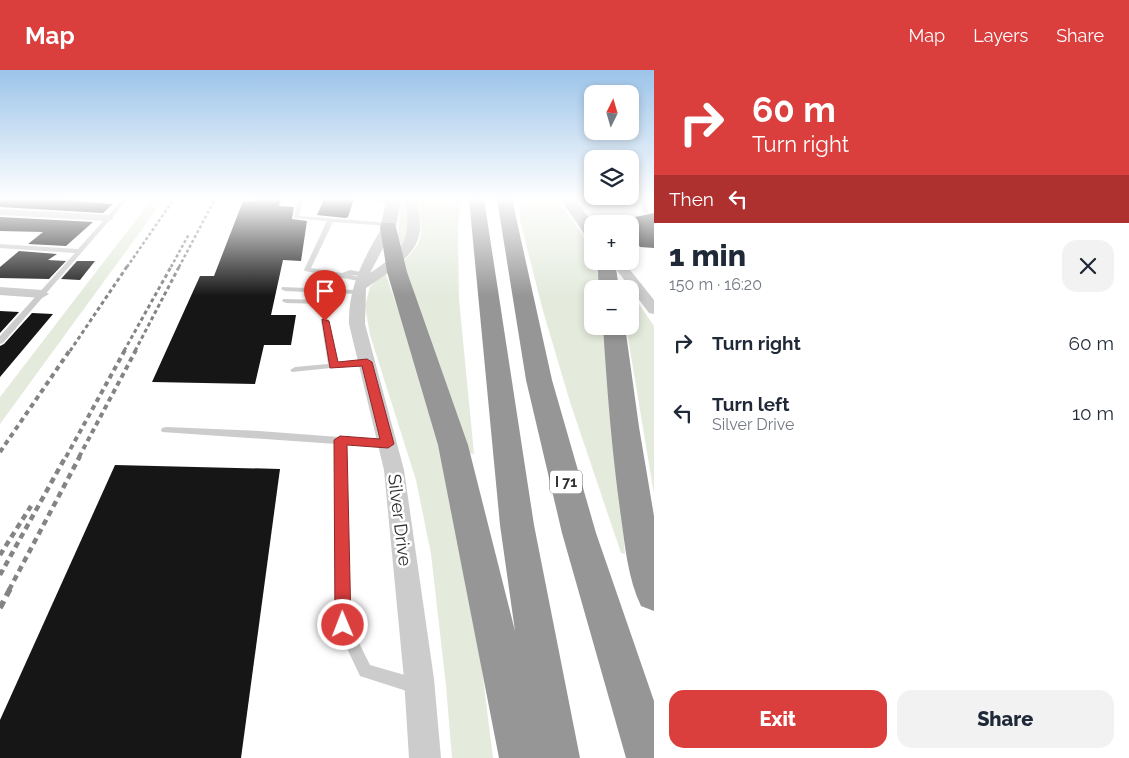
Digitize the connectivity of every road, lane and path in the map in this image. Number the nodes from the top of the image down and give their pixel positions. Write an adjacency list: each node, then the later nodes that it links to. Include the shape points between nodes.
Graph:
1 (97, 231): 9 (lane)
2 (326, 231): 12 (lane, via 307,270)
3 (385, 231): 12 (street, Silver Drive)
4 (389, 231): 10 (highway)
5 (414, 231): 10 (street, via 409,245)
6 (480, 231): 32 (highway, via 517,525)
7 (510, 231): 33 (highway, I 71, via 539,380 579,533)
8 (0, 246): 9 (lane)
9 (80, 251): 16 (lane)
10 (394, 261): 12 (street); 31 (highway, via 453,445)
11 (623, 270): 18 (street)
12 (356, 281): 15 (lane); 22 (street, Silver Drive, via 357,324)
13 (285, 288): 15 (lane)
14 (0, 291): 16 (street)
15 (334, 291): 17 (lane, via 332,299 324,302)
16 (42, 294): 21 (lane)
17 (286, 302)
18 (654, 310)
19 (325, 321): 23 (lane)
20 (615, 335): 28 (highway, via 644,555)
21 (0, 341)
22 (367, 362): 23 (lane); 27 (street, Silver Drive)
23 (333, 365): 24 (lane)
24 (295, 370)
25 (166, 430): 26 (lane)
26 (340, 440): 27 (lane); 29 (lane, via 343,625 365,671)
27 (388, 444): 29 (street, Silver Drive, via 394,470)
28 (654, 594)
29 (420, 687): 30 (street, Silver Drive)
30 (425, 758)
31 (523, 758)
32 (556, 758)
33 (650, 758)

